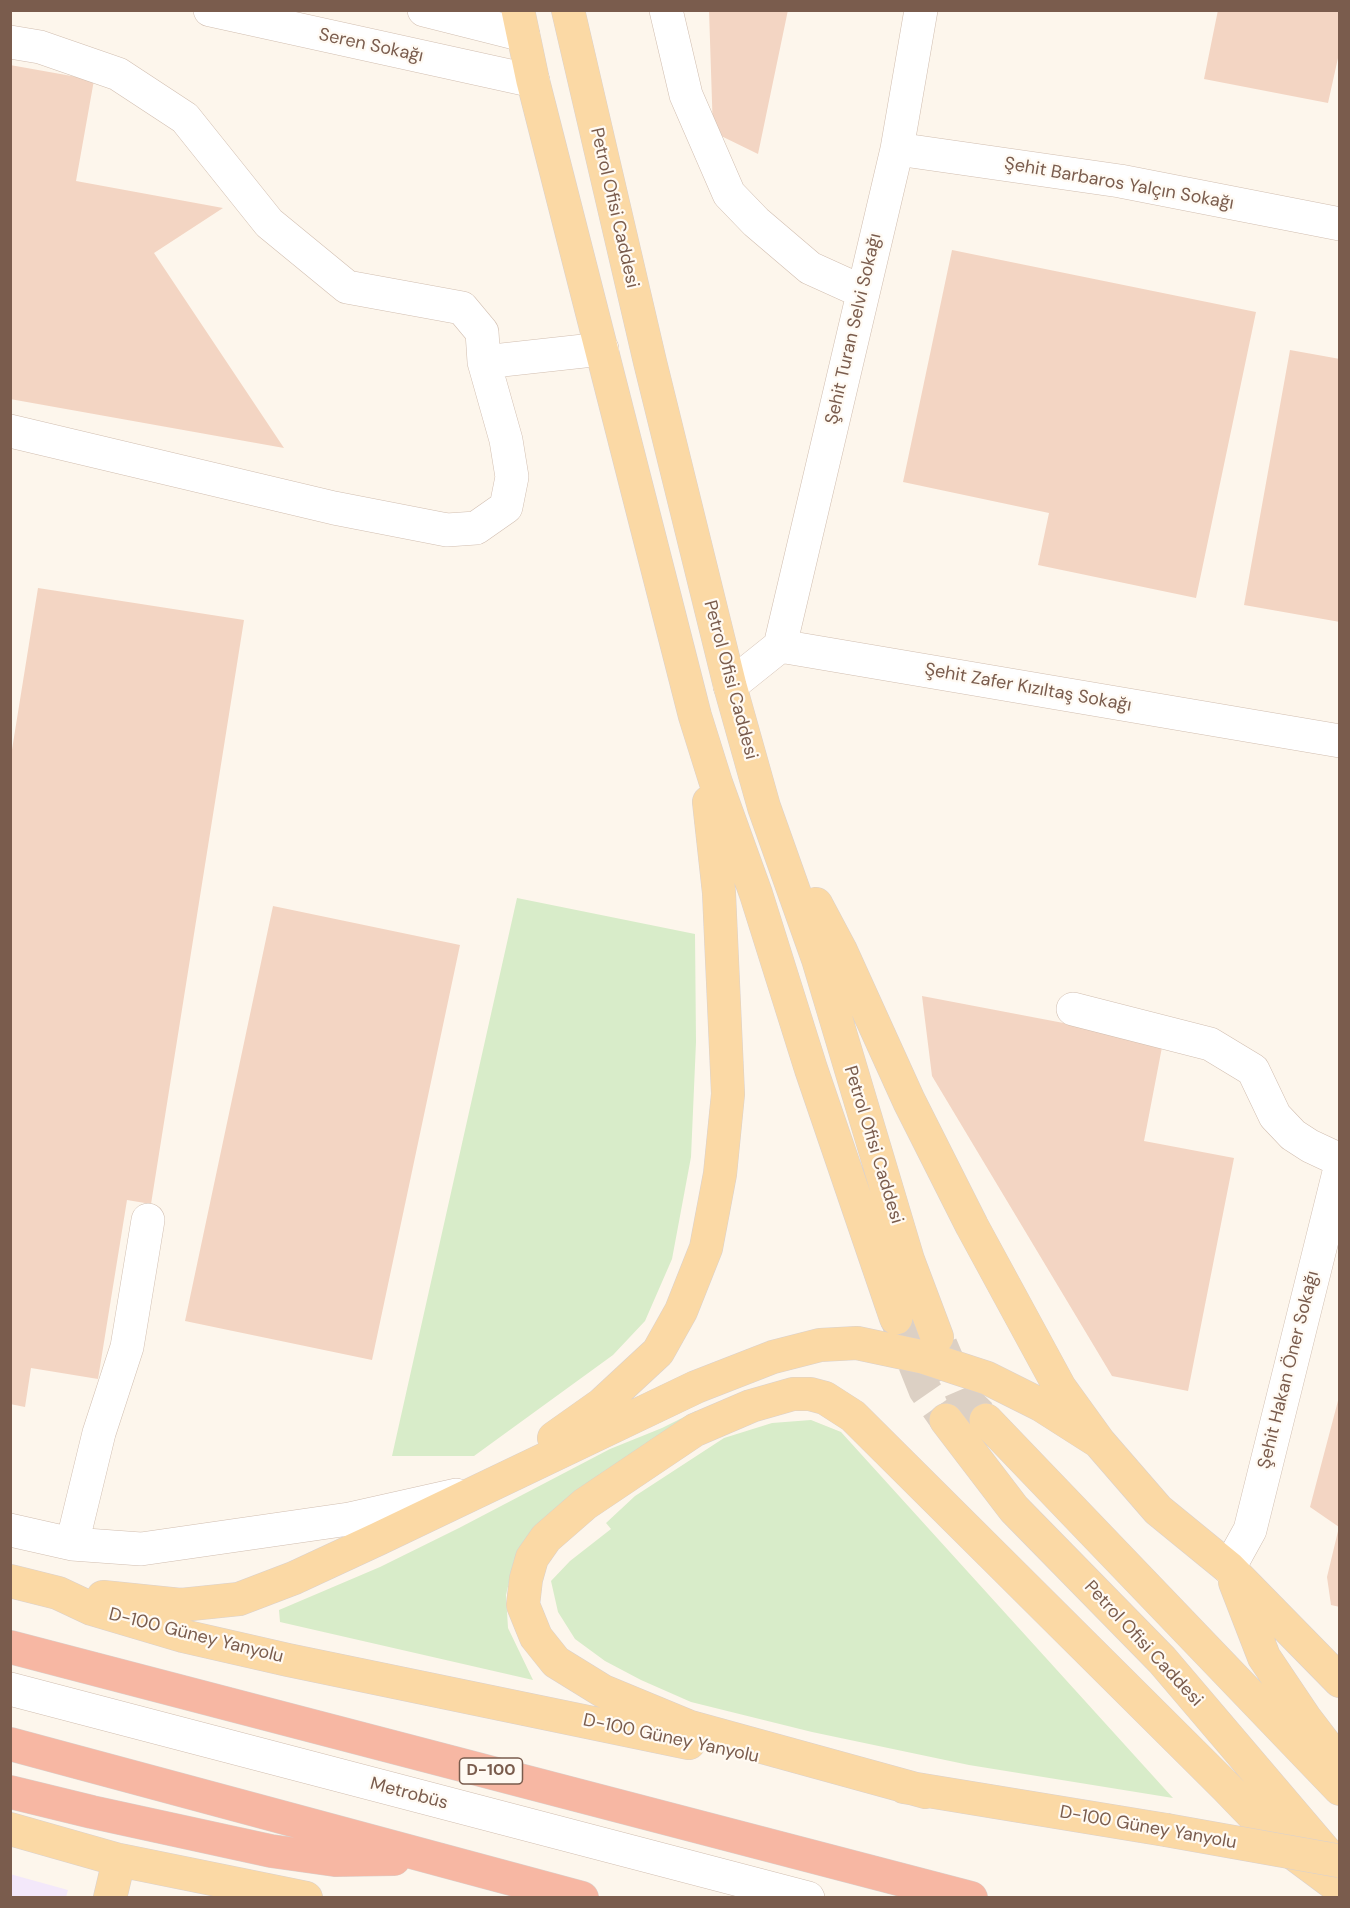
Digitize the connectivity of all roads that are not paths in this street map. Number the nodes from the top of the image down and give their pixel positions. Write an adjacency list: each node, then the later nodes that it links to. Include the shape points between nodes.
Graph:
1 (210, 10): 8 (street, Seren Sokağı)
2 (424, 10): 6 (street)
3 (568, 10): 16 (main road, Petrol Ofisi Caddesi)
4 (666, 10): 11 (street, via 686,95 729,194 810,268)
5 (921, 10): 9 (street, Şehit Turan Selvi Sokağı)
6 (520, 23): 8 (main road, Petrol Ofisi Caddesi)
7 (10, 42): 13 (street, via 40,47 118,74 185,118 269,223 347,287 462,308 482,332)
8 (533, 81): 12 (main road, Petrol Ofisi Caddesi)
9 (897, 149): 10 (street, Şehit Barbaros Yalçın Sokağı, via 1120,181); 11 (street, Şehit Turan Selvi Sokağı)
10 (1340, 224)
11 (863, 292): 15 (street, Şehit Turan Selvi Sokağı)
12 (602, 349): 13 (street); 17 (main road, Petrol Ofisi Caddesi)
13 (484, 362): 14 (street, via 507,440 512,477 506,507 476,528 447,530 334,508)
14 (10, 431)
15 (780, 646): 16 (street); 18 (street, Şehit Zafer Kızıltaş Sokağı)
16 (730, 686): 19 (main road, Petrol Ofisi Caddesi)
17 (695, 716): 24 (main road, Petrol Ofisi Caddesi); 29 (main road, via 718,882 728,1094 720,1174 706,1248 681,1311 658,1352 602,1404)
18 (1340, 741)
19 (764, 807): 25 (main road, Petrol Ofisi Caddesi, via 818,959 908,1260); 28 (main road, via 841,951 909,1101 972,1226 1060,1388)
20 (1073, 1009): 21 (street, via 1210,1044 1253,1070 1275,1116 1293,1135)
21 (1340, 1160)
22 (1340, 1168): 32 (street, Şehit Hakan Öner Sokağı, via 1250,1530)
23 (148, 1220): 31 (street, via 127,1347 99,1433)
24 (896, 1318)
25 (937, 1337)
26 (946, 1420): 47 (main road, Petrol Ofisi Caddesi, via 1014,1509 1162,1660)
27 (986, 1420): 40 (main road)
28 (1099, 1442): 29 (main road, via 1041,1405 987,1378 923,1357 857,1343 820,1345 773,1357 696,1387); 32 (main road, via 1158,1510)
29 (481, 1489): 31 (street, via 349,1519 141,1549); 34 (main road, via 304,1573 239,1599 182,1605)
30 (10, 1530): 31 (street)
31 (72, 1544)
32 (1229, 1568): 36 (main road); 39 (main road, via 1264,1657)
33 (10, 1581): 34 (main road, D-100 Güney Yanyolu)
34 (58, 1593): 42 (main road, D-100 Güney Yanyolu, via 92,1609 195,1639)
35 (10, 1647): 53 (highway, D-100)
36 (1340, 1681)
37 (10, 1689): 52 (street, Metrobüs)
38 (10, 1744): 44 (highway)
39 (1340, 1763)
40 (1340, 1790)
41 (10, 1792): 44 (highway, via 271,1851 335,1860)
42 (926, 1792): 46 (main road, D-100 Güney Yanyolu, bridge); 48 (main road, via 690,1727 603,1691 556,1662 536,1637 523,1605 532,1558 546,1538 585,1504 695,1430 751,1406 793,1394 825,1398 853,1416 1281,1844)
43 (10, 1829): 45 (main road)
44 (432, 1858): 51 (highway)
45 (119, 1860): 49 (main road); 50 (main road)
46 (1340, 1861)
47 (1340, 1869)
48 (1340, 1888)
49 (110, 1898)
50 (306, 1898)
51 (582, 1898)
52 (808, 1898)
53 (971, 1898)

